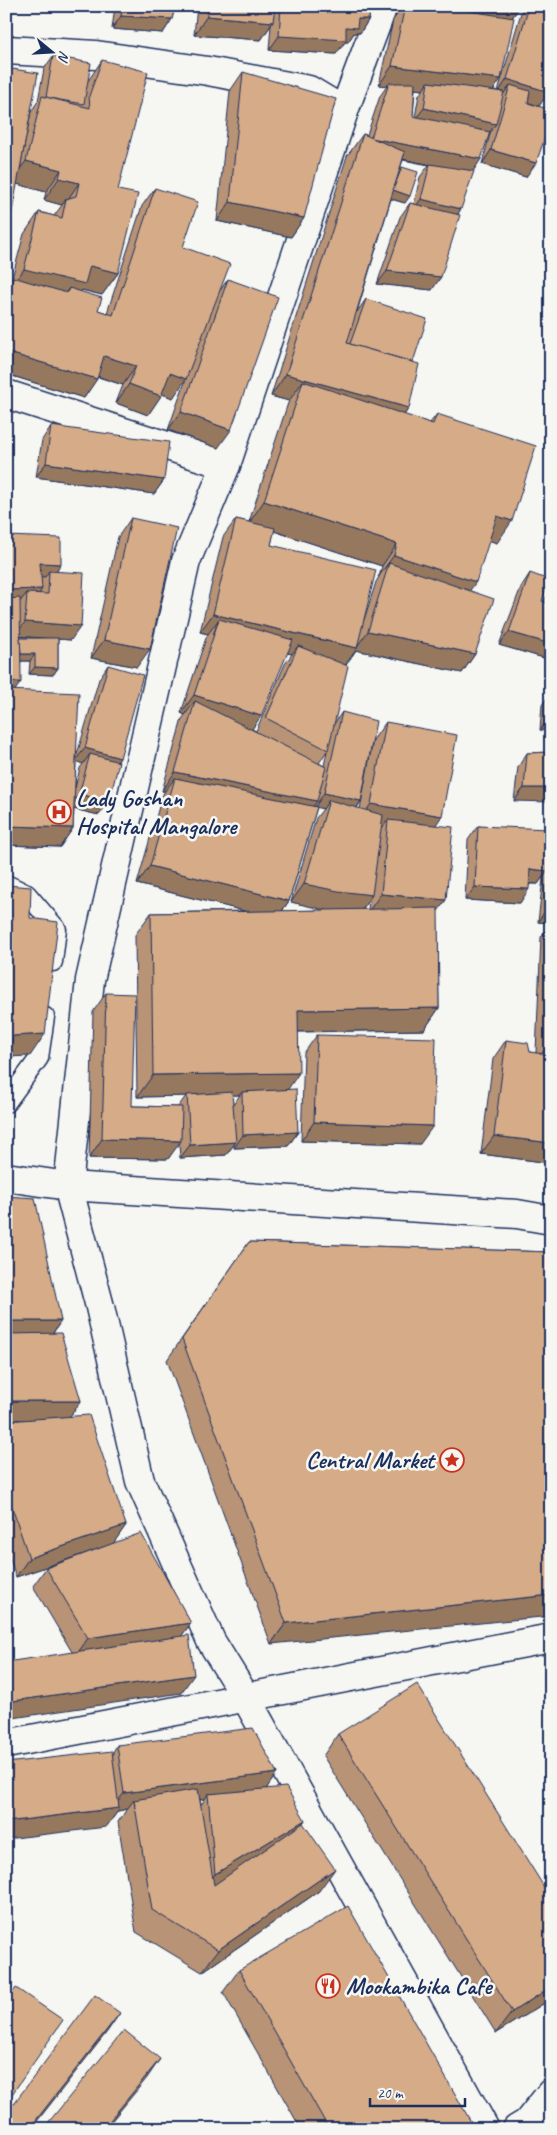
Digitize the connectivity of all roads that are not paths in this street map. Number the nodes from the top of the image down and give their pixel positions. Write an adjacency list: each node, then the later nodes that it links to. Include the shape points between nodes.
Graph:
1 (383, 6): 3 (street)
2 (6, 50): 3 (street, via 96,55 208,71 309,90)
3 (344, 111): 5 (street)
4 (6, 394): 5 (street)
5 (226, 465): 11 (street, via 186,561 90,980)
6 (6, 884): 7 (lane, via 27,894 57,929)
7 (50, 979)
8 (47, 999): 9 (lane, via 39,1058)
9 (6, 1104)
10 (6, 1177): 11 (street)
11 (68, 1186): 12 (street, via 517,1214); 14 (street, via 140,1481 211,1641)
12 (551, 1220)
13 (551, 1638): 14 (street)
14 (246, 1698): 15 (street); 17 (street)
15 (6, 1744)
16 (551, 2093): 18 (street, via 527,2123)
17 (485, 2129)
18 (517, 2129)

